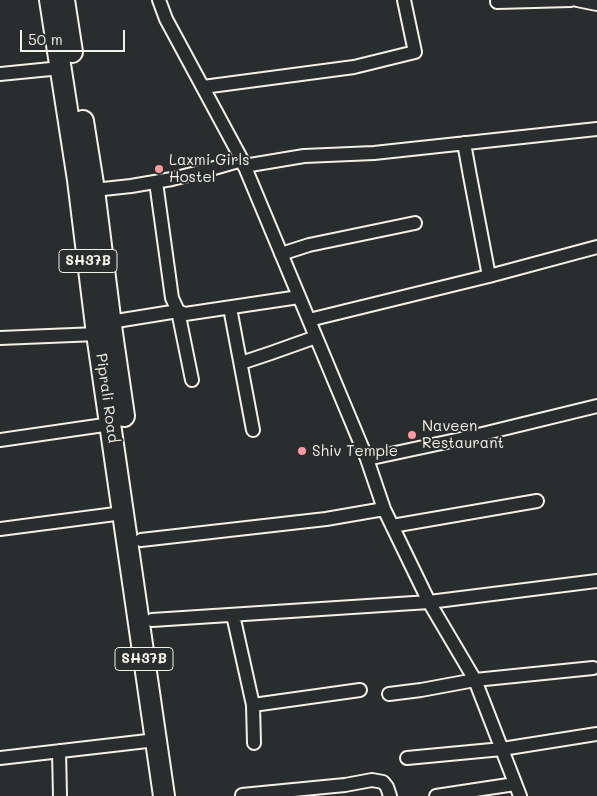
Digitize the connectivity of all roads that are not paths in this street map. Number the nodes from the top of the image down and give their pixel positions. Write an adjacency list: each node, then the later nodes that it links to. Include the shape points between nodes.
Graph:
1 (50, 0): 9 (main road, Piprali Road / SH37B)
2 (64, 0): 16 (main road)
3 (159, 0): 11 (street)
4 (404, 0): 11 (street, via 415,52 354,67)
5 (571, 0): 7 (street)
6 (577, 0): 8 (street)
7 (497, 2)
8 (597, 4)
9 (61, 68): 10 (street); 25 (main road, Piprali Road / SH37B)
10 (0, 74)
11 (203, 87): 14 (street)
12 (597, 128): 13 (street)
13 (464, 143): 14 (street); 20 (street)
14 (243, 163): 15 (street); 19 (street)
15 (156, 182): 16 (street); 23 (street, via 172,298)
16 (94, 190): 25 (main road)
17 (415, 223): 19 (street)
18 (597, 248): 20 (street)
19 (281, 254): 21 (street)
20 (490, 276): 24 (street)
21 (299, 297): 22 (street); 24 (street)
22 (230, 308): 23 (street, via 185,314); 28 (street)
23 (178, 311): 25 (street); 29 (street)
24 (309, 320): 26 (street)
25 (104, 328): 27 (street); 31 (main road, Piprali Road / SH37B); 40 (main road)
26 (316, 337): 28 (street); 34 (street)
27 (0, 338)
28 (241, 362): 32 (street)
29 (192, 380)
30 (597, 406): 34 (street)
31 (111, 424): 33 (street); 37 (main road, Piprali Road / SH37B)
32 (253, 430)
33 (0, 440)
34 (366, 459): 36 (street)
35 (536, 501): 38 (street)
36 (384, 509): 38 (street); 40 (street, via 326,519)
37 (123, 512): 39 (street); 51 (main road, Piprali Road / SH37B)
38 (392, 526): 42 (street)
39 (0, 528)
40 (141, 540): 44 (main road)
41 (597, 581): 42 (street)
42 (429, 602): 43 (street); 46 (street)
43 (232, 615): 44 (street); 49 (street)
44 (152, 620): 62 (main road)
45 (593, 668): 46 (street)
46 (475, 680): 48 (street); 53 (street)
47 (360, 690): 49 (street)
48 (390, 694)
49 (253, 705): 52 (street)
50 (597, 734): 53 (street)
51 (156, 740): 54 (street); 61 (main road, Piprali Road / SH37B)
52 (254, 743)
53 (502, 749): 56 (street); 58 (street)
54 (59, 751): 55 (street); 60 (street)
55 (0, 758)
56 (407, 758)
57 (345, 790): 59 (street); 63 (street, via 372,780 383,782)
58 (517, 790): 64 (street)
59 (242, 795)
60 (60, 796)
61 (164, 796)
62 (176, 796)
63 (390, 796)
64 (436, 796)

